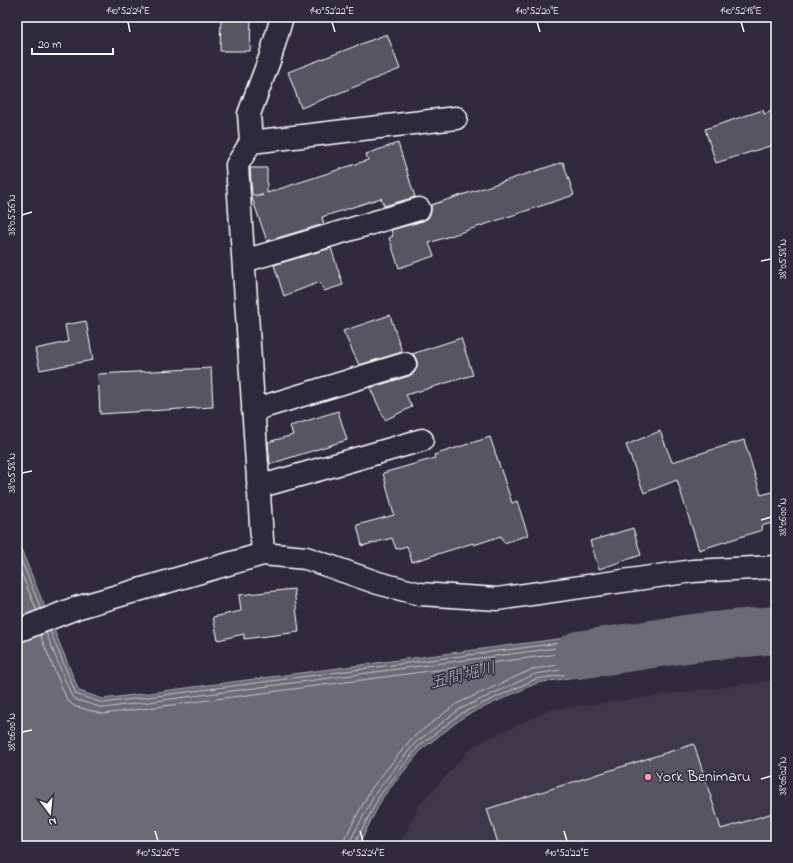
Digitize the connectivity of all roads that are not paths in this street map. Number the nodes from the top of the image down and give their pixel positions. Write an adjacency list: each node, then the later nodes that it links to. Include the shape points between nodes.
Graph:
1 (282, 17): 3 (street, via 249,114)
2 (456, 118): 3 (street)
3 (251, 142): 5 (street, via 237,165)
4 (419, 209): 5 (street)
5 (244, 260): 7 (street)
6 (406, 364): 7 (street)
7 (253, 410): 9 (street)
8 (422, 440): 9 (street)
9 (258, 487): 10 (street)
10 (263, 554): 11 (street, via 306,558 378,583 420,594 497,599 693,571); 12 (street, via 76,608)
11 (776, 567)
12 (17, 631)

